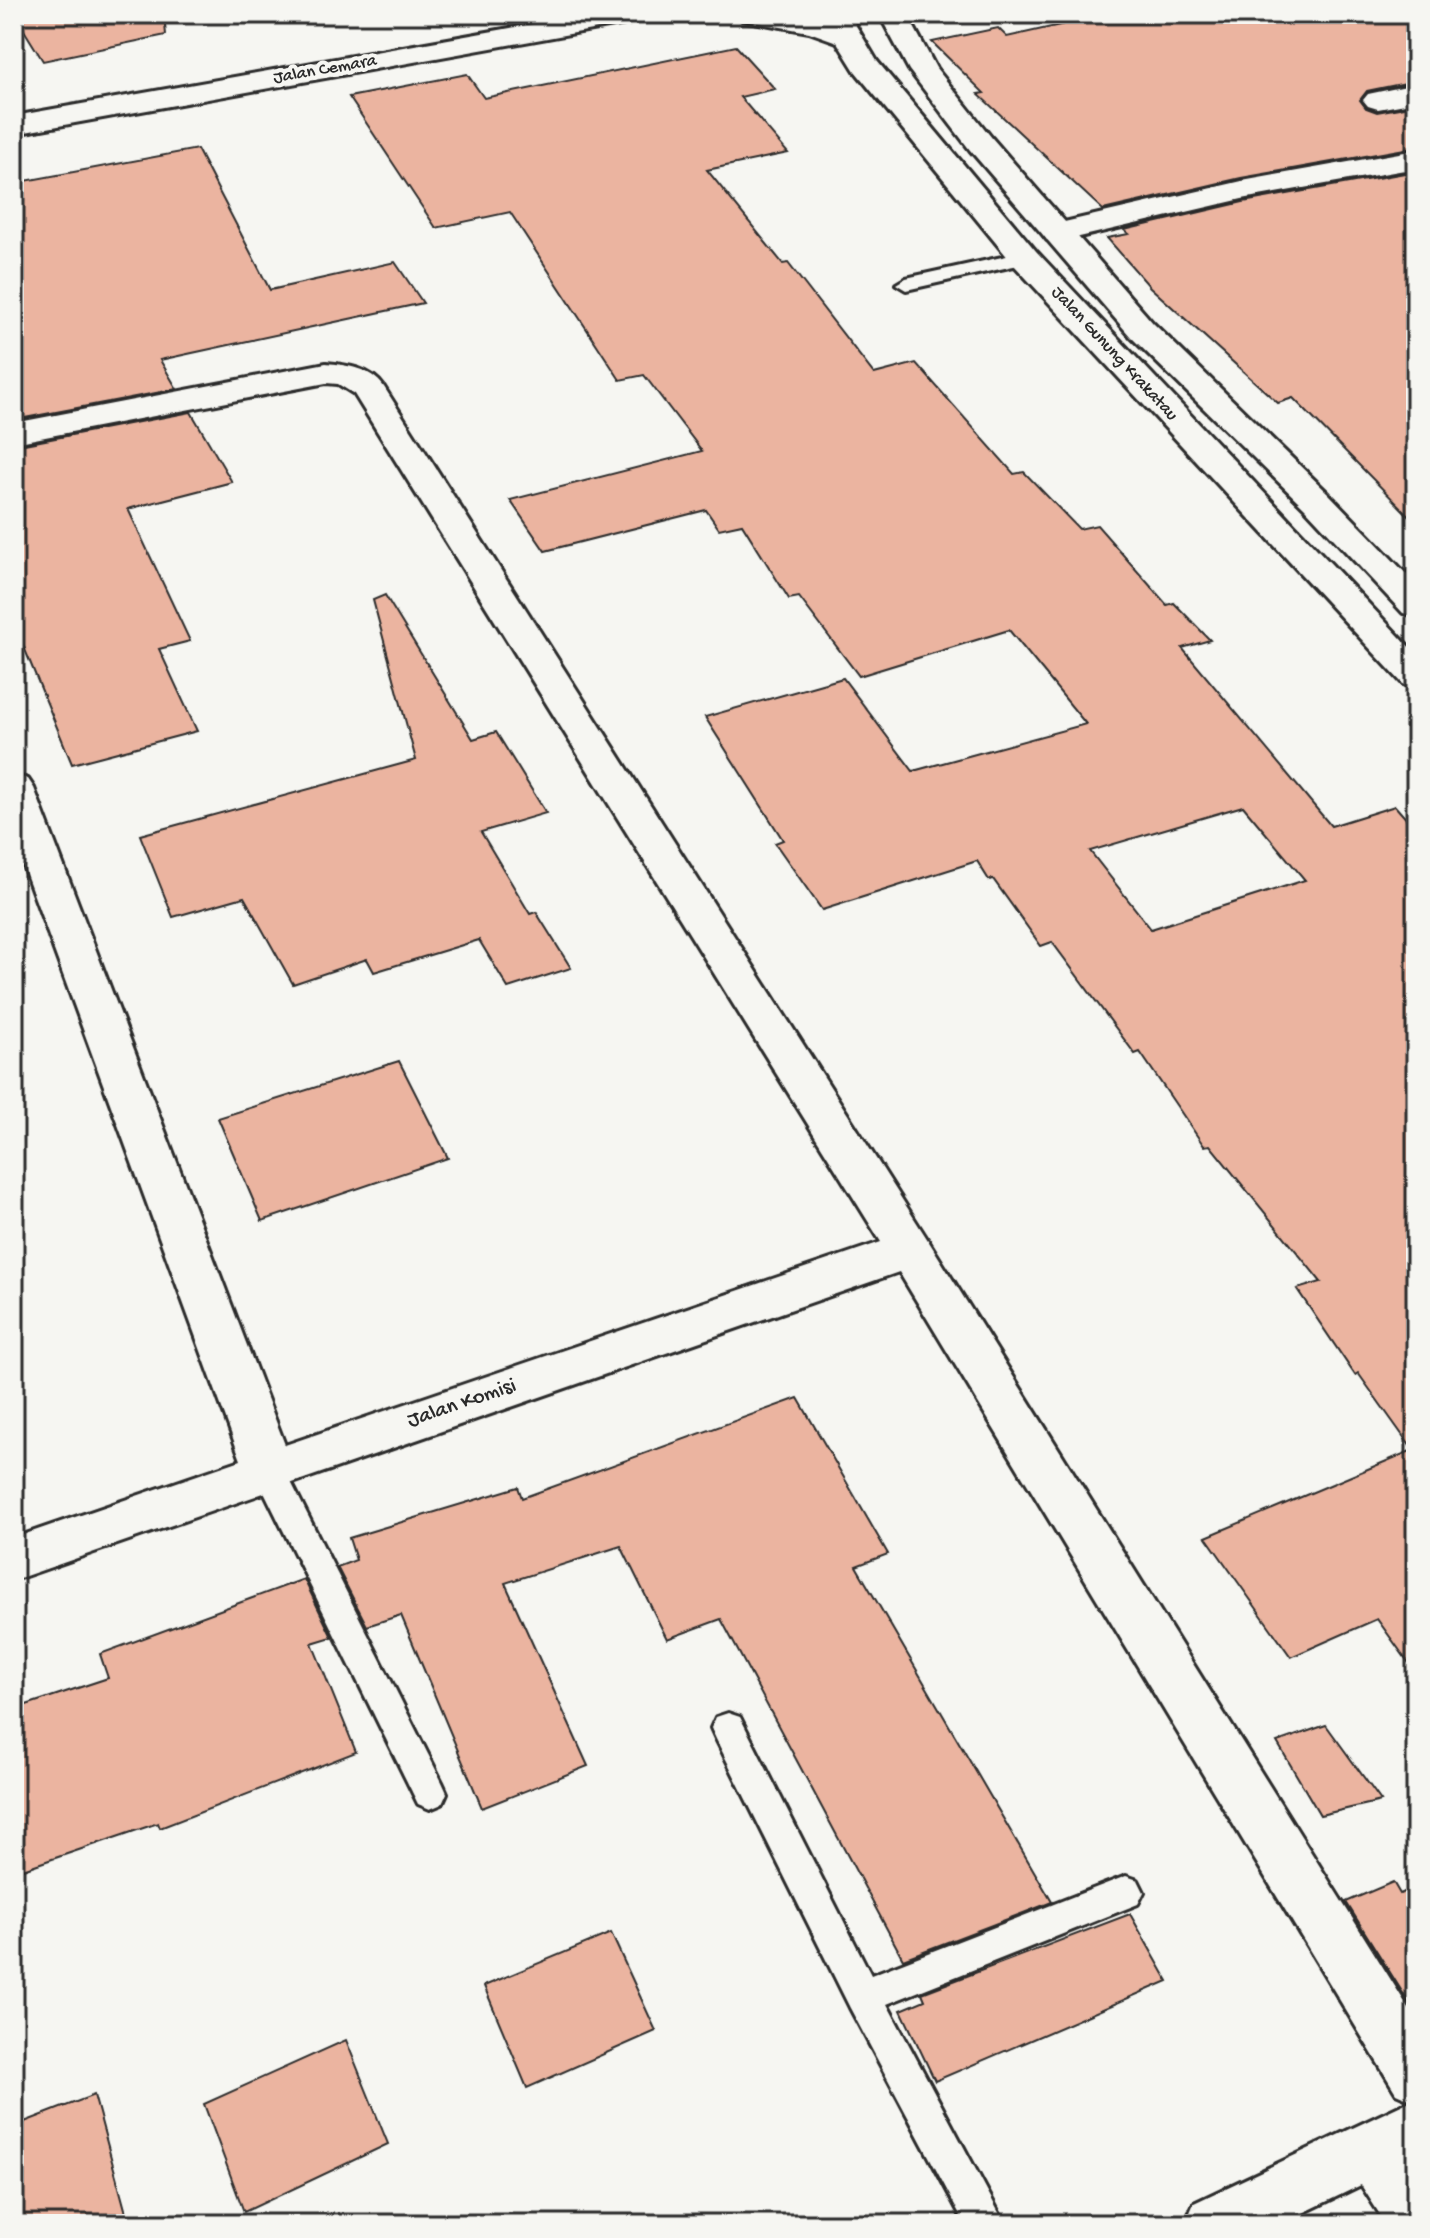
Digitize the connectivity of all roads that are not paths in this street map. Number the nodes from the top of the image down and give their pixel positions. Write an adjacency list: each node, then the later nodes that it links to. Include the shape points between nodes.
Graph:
1 (506, 14): 8 (main road, Jalan Cemara)
2 (636, 14): 9 (main road, Jalan Cemara)
3 (752, 14): 5 (main road)
4 (904, 19): 11 (main road, Jalan Gunung Krakatau, via 923,70)
5 (841, 25): 12 (main road, Jalan Gunung Krakatau, via 865,65)
6 (1416, 93): 7 (main road)
7 (1378, 100)
8 (14, 101)
9 (14, 125)
10 (1416, 159): 11 (main road, via 1242,190)
11 (1058, 233): 15 (main road, Jalan Gunung Krakatau, via 1142,330)
12 (1025, 258): 13 (lane); 16 (main road, Jalan Gunung Krakatau)
13 (906, 284)
14 (14, 433): 18 (main road, via 326,373 346,375 367,387)
15 (1416, 605)
16 (1416, 676)
17 (14, 788): 19 (main road)
18 (910, 1250): 19 (main road, Jalan Komisi); 25 (main road)
19 (270, 1471): 20 (main road, Jalan Komisi); 22 (lane)
20 (14, 1559)
21 (728, 1728): 24 (lane)
22 (430, 1793)
23 (1126, 1892): 24 (lane)
24 (863, 1996): 28 (lane)
25 (1416, 2073)
26 (1393, 2137): 27 (main road); 29 (main road)
27 (1416, 2216)
28 (986, 2224)
29 (1215, 2224)

